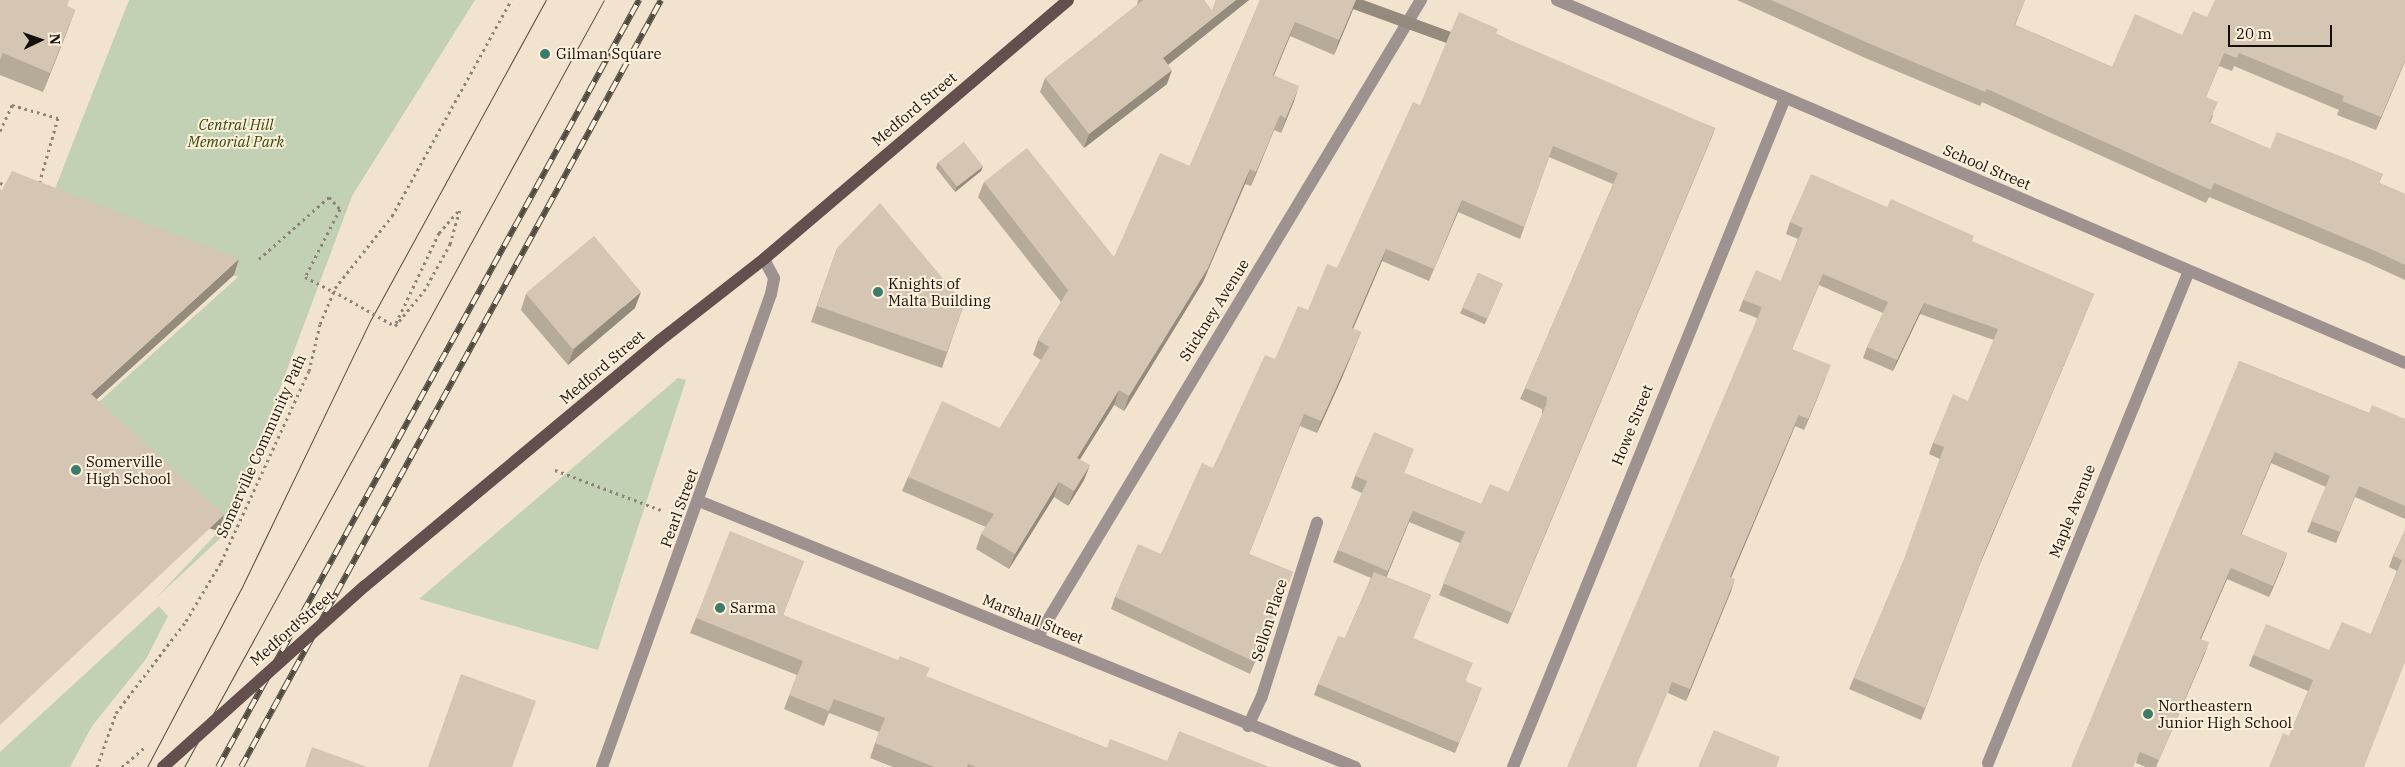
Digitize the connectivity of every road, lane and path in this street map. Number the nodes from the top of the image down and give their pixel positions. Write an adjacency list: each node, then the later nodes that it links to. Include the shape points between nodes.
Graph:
1 (511, 0): 13 (path, Somerville Community Path, via 392,216)
2 (1068, 0): 11 (main road, Medford Street)
3 (1421, 0): 20 (street, Stickney Avenue)
4 (1557, 0): 5 (street, School Street)
5 (1785, 98): 12 (street, School Street); 27 (street, Howe Street)
6 (0, 131): 9 (path, via 12,105 58,118)
7 (0, 183): 8 (path)
8 (18, 189)
9 (38, 189)
10 (259, 258): 13 (path, via 329,197 340,208 305,277)
11 (764, 259): 17 (street, Pearl Street, via 774,278 771,294); 24 (main road, Medford Street, bridge, via 659,341 365,586)
12 (2189, 271): 15 (street, School Street); 22 (street, Maple Avenue)
13 (333, 292): 14 (path, bridge); 23 (path, Somerville Community Path, via 309,371 221,562 186,620 116,713)
14 (395, 326): 14 (path, via 424,291 450,244 460,210 439,233)
15 (2405, 363)
16 (555, 470): 18 (path)
17 (699, 501): 20 (street, Marshall Street); 25 (street, Pearl Street)
18 (662, 510)
19 (1317, 523): 21 (street, Sellon Place)
20 (1037, 638): 21 (street, Marshall Street)
21 (1248, 726): 26 (street, Marshall Street)
22 (1988, 763)
23 (97, 767)
24 (163, 767)
25 (602, 767)
26 (1355, 767)
27 (1513, 767)

